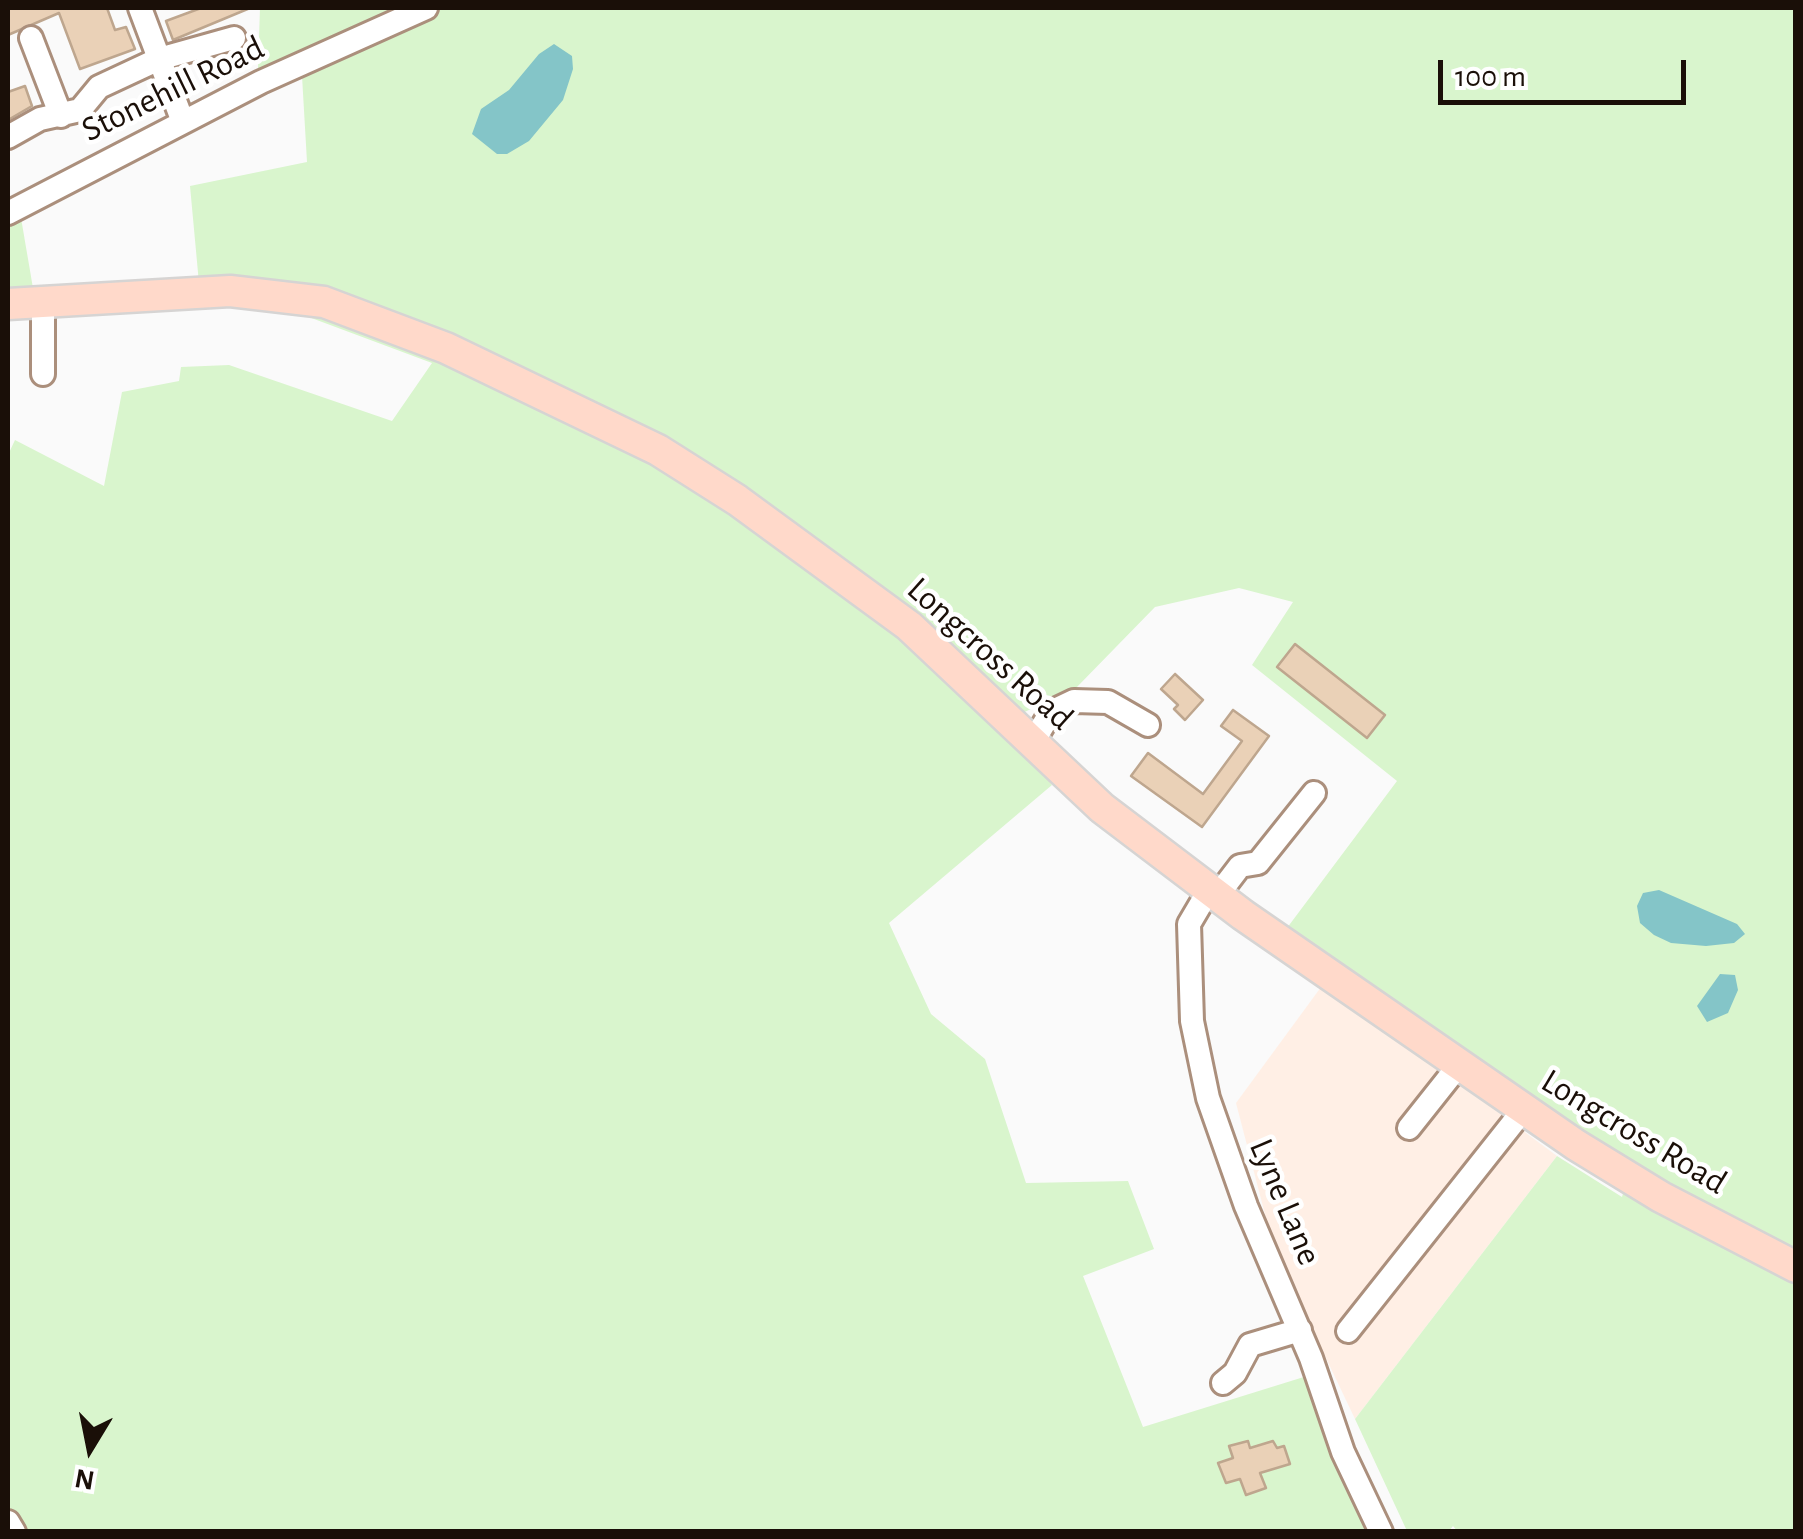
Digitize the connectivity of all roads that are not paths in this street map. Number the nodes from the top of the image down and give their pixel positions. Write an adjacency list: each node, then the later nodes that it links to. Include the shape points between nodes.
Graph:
1 (140, 8): 6 (street)
2 (426, 8): 3 (street, Stonehill Road)
3 (401, 13): 8 (street, Stonehill Road)
4 (31, 38): 7 (street)
5 (234, 38): 6 (street)
6 (160, 59): 7 (street, via 99,88 80,110); 8 (street)
7 (61, 116): 9 (street)
8 (183, 122): 10 (street, Stonehill Road)
9 (8, 137)
10 (8, 213)
11 (51, 302): 12 (main road, Longcross Road); 13 (street); 15 (main road, Longcross Road, via 260,291 359,312 446,348 658,450 737,500 909,626)
12 (8, 304)
13 (43, 374)
14 (1148, 725): 15 (street, via 1108,702 1074,701 1051,712)
15 (1033, 742): 17 (main road, Longcross Road, via 1102,808)
16 (1314, 793): 17 (street, via 1258,863 1240,866)
17 (1213, 893): 18 (main road, Longcross Road); 22 (street, Lyne Lane, via 1188,924 1197,1058 1222,1143)
18 (1459, 1066): 19 (main road, Longcross Road); 20 (street)
19 (1524, 1109): 21 (main road, Longcross Road, via 1661,1198); 23 (street)
20 (1410, 1128)
21 (1796, 1267)
22 (1300, 1330): 24 (street, via 1250,1345); 27 (street, Lyne Lane, via 1343,1452)
23 (1348, 1331)
24 (1223, 1383)
25 (8, 1522): 26 (street)
26 (14, 1532)
27 (1381, 1532)

